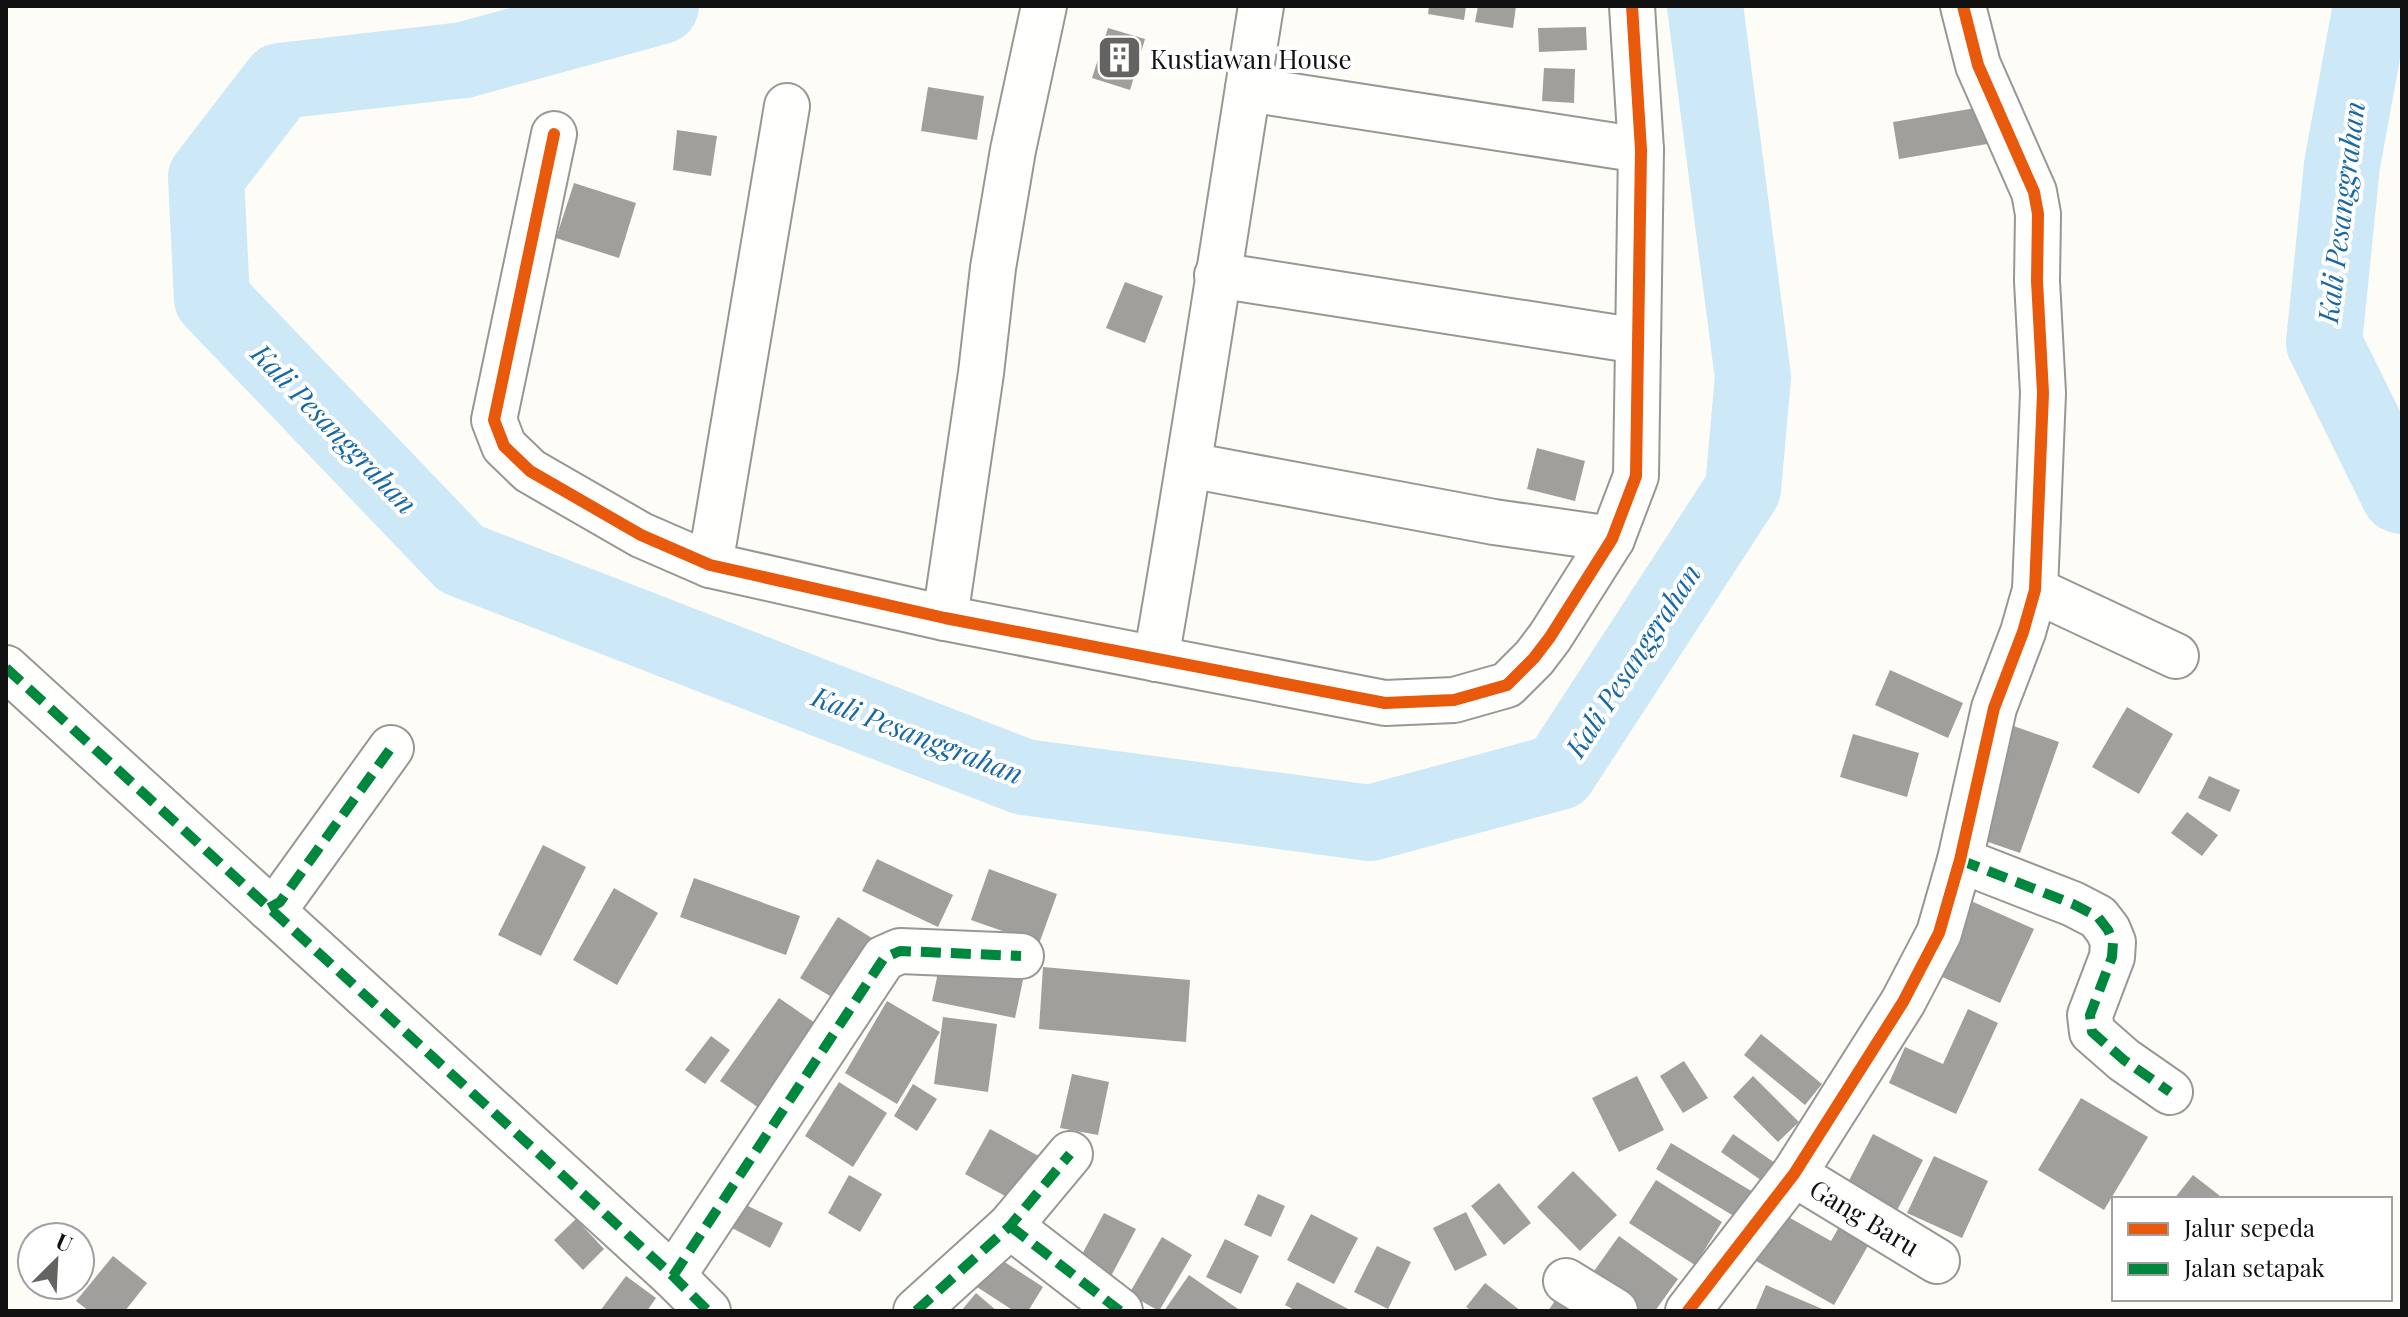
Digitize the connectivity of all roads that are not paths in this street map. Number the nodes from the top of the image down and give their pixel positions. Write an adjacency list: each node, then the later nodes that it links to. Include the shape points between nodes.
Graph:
1 (1044, 6): 15 (street, via 993,268)
2 (1261, 6): 5 (street)
3 (1632, 6): 8 (street)
4 (1963, 6): 14 (street, via 1978,65 2034,192 2038,214 2043,393)
5 (1248, 89): 8 (street); 9 (street)
6 (787, 106): 13 (street)
7 (554, 134): 13 (street, via 494,420 504,446 530,471 641,535)
8 (1641, 150): 10 (street)
9 (1217, 275): 10 (street); 11 (street)
10 (1638, 341): 12 (street, via 1636,476)
11 (1189, 465): 12 (street); 17 (street)
12 (1612, 539): 17 (street, via 1534,658 1507,685 1454,700 1385,703)
13 (710, 565): 15 (street)
14 (2035, 590): 16 (street); 20 (street, via 1994,708)
15 (945, 618): 17 (street)
16 (2176, 656)
17 (1156, 659)
18 (6, 668): 21 (street)
19 (391, 748): 21 (street, via 280,902)
20 (1960, 860): 23 (street, via 2098,917 2113,942 2090,1015 2092,1032); 25 (street, via 1939,933 1922,966)
21 (269, 908): 28 (street)
22 (1021, 956): 28 (street, via 900,951 884,958)
23 (2170, 1092)
24 (1070, 1154): 26 (street)
25 (1794, 1174): 27 (street, Gang Baru); 34 (street)
26 (1010, 1226): 31 (street); 32 (street)
27 (1937, 1261)
28 (673, 1276): 30 (street)
29 (1566, 1281): 33 (street)
30 (708, 1311)
31 (916, 1311)
32 (1120, 1311)
33 (1615, 1311)
34 (1688, 1311)

